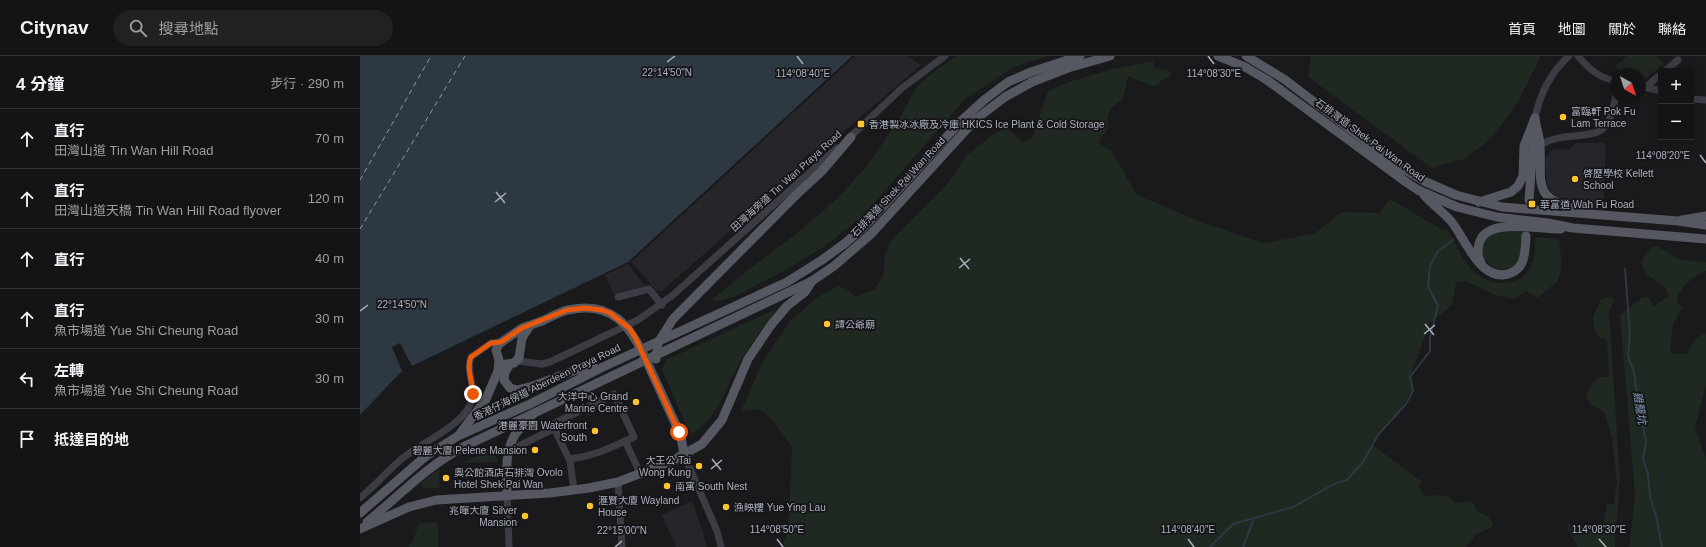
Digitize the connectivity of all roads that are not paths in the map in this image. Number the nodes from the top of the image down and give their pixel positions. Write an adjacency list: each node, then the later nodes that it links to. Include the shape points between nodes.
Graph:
1 (945, 56): 19 (street, 田灣海旁道 Tin Wan Praya Road, via 902,88)
2 (1080, 56): 31 (main road, 石排灣道 Shek Pai Wan Road, via 1008,82 984,100 962,120 862,228)
3 (1110, 56): 33 (main road, 石排灣道 Shek Pai Wan Road, via 1043,77 995,103 960,136 871,234)
4 (1218, 56): 21 (main road, 石排灣道 Shek Pai Wan Road, via 1245,67 1273,84)
5 (1246, 56): 23 (main road, 石排灣道 Shek Pai Wan Road, via 1284,79 1397,165 1434,186)
6 (1568, 56): 18 (street, via 1548,81 1539,100)
7 (1578, 56): 11 (street, via 1594,73)
8 (1678, 60): 9 (street)
9 (1669, 68)
10 (1658, 76): 12 (street)
11 (1610, 80)
12 (1646, 84)
13 (1646, 87): 14 (street)
14 (1658, 90)
15 (1694, 99): 16 (street)
16 (1706, 100)
17 (1613, 104): 20 (street, via 1609,120 1602,130 1558,137)
18 (1535, 118): 20 (main road); 22 (main road); 23 (main road, via 1524,146 1523,176 1518,186 1511,192)
19 (851, 137): 35 (street, 田灣海旁道 Tin Wan Praya Road); 42 (main road, bridge, via 822,171 673,319 658,343)
20 (1540, 145): 24 (main road, via 1541,184 1547,196 1561,206)
21 (1418, 190): 28 (main road, 石排灣道 Shek Pai Wan Road, via 1476,213); 32 (main road, via 1451,220 1476,260)
22 (1529, 200)
23 (1479, 202): 24 (main road, 石排灣道 Shek Pai Wan Road, via 1502,207)
24 (1585, 214): 26 (main road, 石排灣道 Shek Pai Wan Road)
25 (1706, 216): 26 (main road)
26 (1678, 221): 27 (main road)
27 (1706, 225)
28 (1573, 228): 30 (main road, 石排灣道 Shek Pai Wan Road); 32 (main road, via 1492,229 1484,234 1479,243 1478,256)
29 (1526, 236): 32 (main road, via 1525,256 1516,270 1500,275)
30 (1706, 239)
31 (822, 260): 41 (main road, 香港仔海傍道 Aberdeen Praya Road, via 787,282)
32 (1485, 268)
33 (812, 282): 43 (main road); 48 (main road, 石排灣道 Shek Pai Wan Road, via 771,324 754,349 728,408 716,428 702,444)
34 (618, 296): 35 (street, via 649,289)
35 (662, 305): 39 (street, 田灣海旁道 Tin Wan Praya Road, via 638,320 550,362 542,364)
36 (529, 327): 37 (main road); 39 (main road); 42 (main road, bridge, via 567,310 595,309 610,313 629,328)
37 (503, 341): 38 (street, via 491,343); 39 (main road, via 514,341); 40 (main road, via 498,346)
38 (484, 348): 40 (street); 54 (street, via 470,360 473,394 470,407 463,416 402,458)
39 (517, 356): 40 (main road, via 506,364); 41 (main road, via 505,372 504,380 510,388 516,390 576,370)
40 (498, 357): 45 (main road, via 498,371 486,399)
41 (603, 367): 45 (main road, 香港仔海傍道 Aberdeen Praya Road, via 530,404)
42 (655, 379): 48 (main road, via 681,436)
43 (533, 414): 53 (main road, via 517,433 508,450); 56 (main road, via 447,455 419,476)
44 (555, 428): 46 (street, via 555,423 614,394 634,437); 47 (street); 49 (street)
45 (458, 436): 55 (main road, 香港仔海傍道 Aberdeen Praya Road, via 426,456)
46 (625, 441): 49 (street, via 587,457); 50 (street)
47 (519, 446)
48 (684, 455): 50 (main road, 石排灣道 Shek Pai Wan Road); 59 (street)
49 (570, 459): 52 (street)
50 (641, 475): 51 (main road, 石排灣道 Shek Pai Wan Road)
51 (618, 482): 52 (main road, 石排灣道 Shek Pai Wan Road); 58 (street)
52 (574, 490): 53 (main road, 石排灣道 Shek Pai Wan Road)
53 (507, 495): 56 (main road, 石排灣道 Shek Pai Wan Road, via 432,501 409,507); 57 (street)
54 (360, 498)
55 (360, 513)
56 (360, 529)
57 (509, 547)
58 (622, 547)
59 (721, 547)

